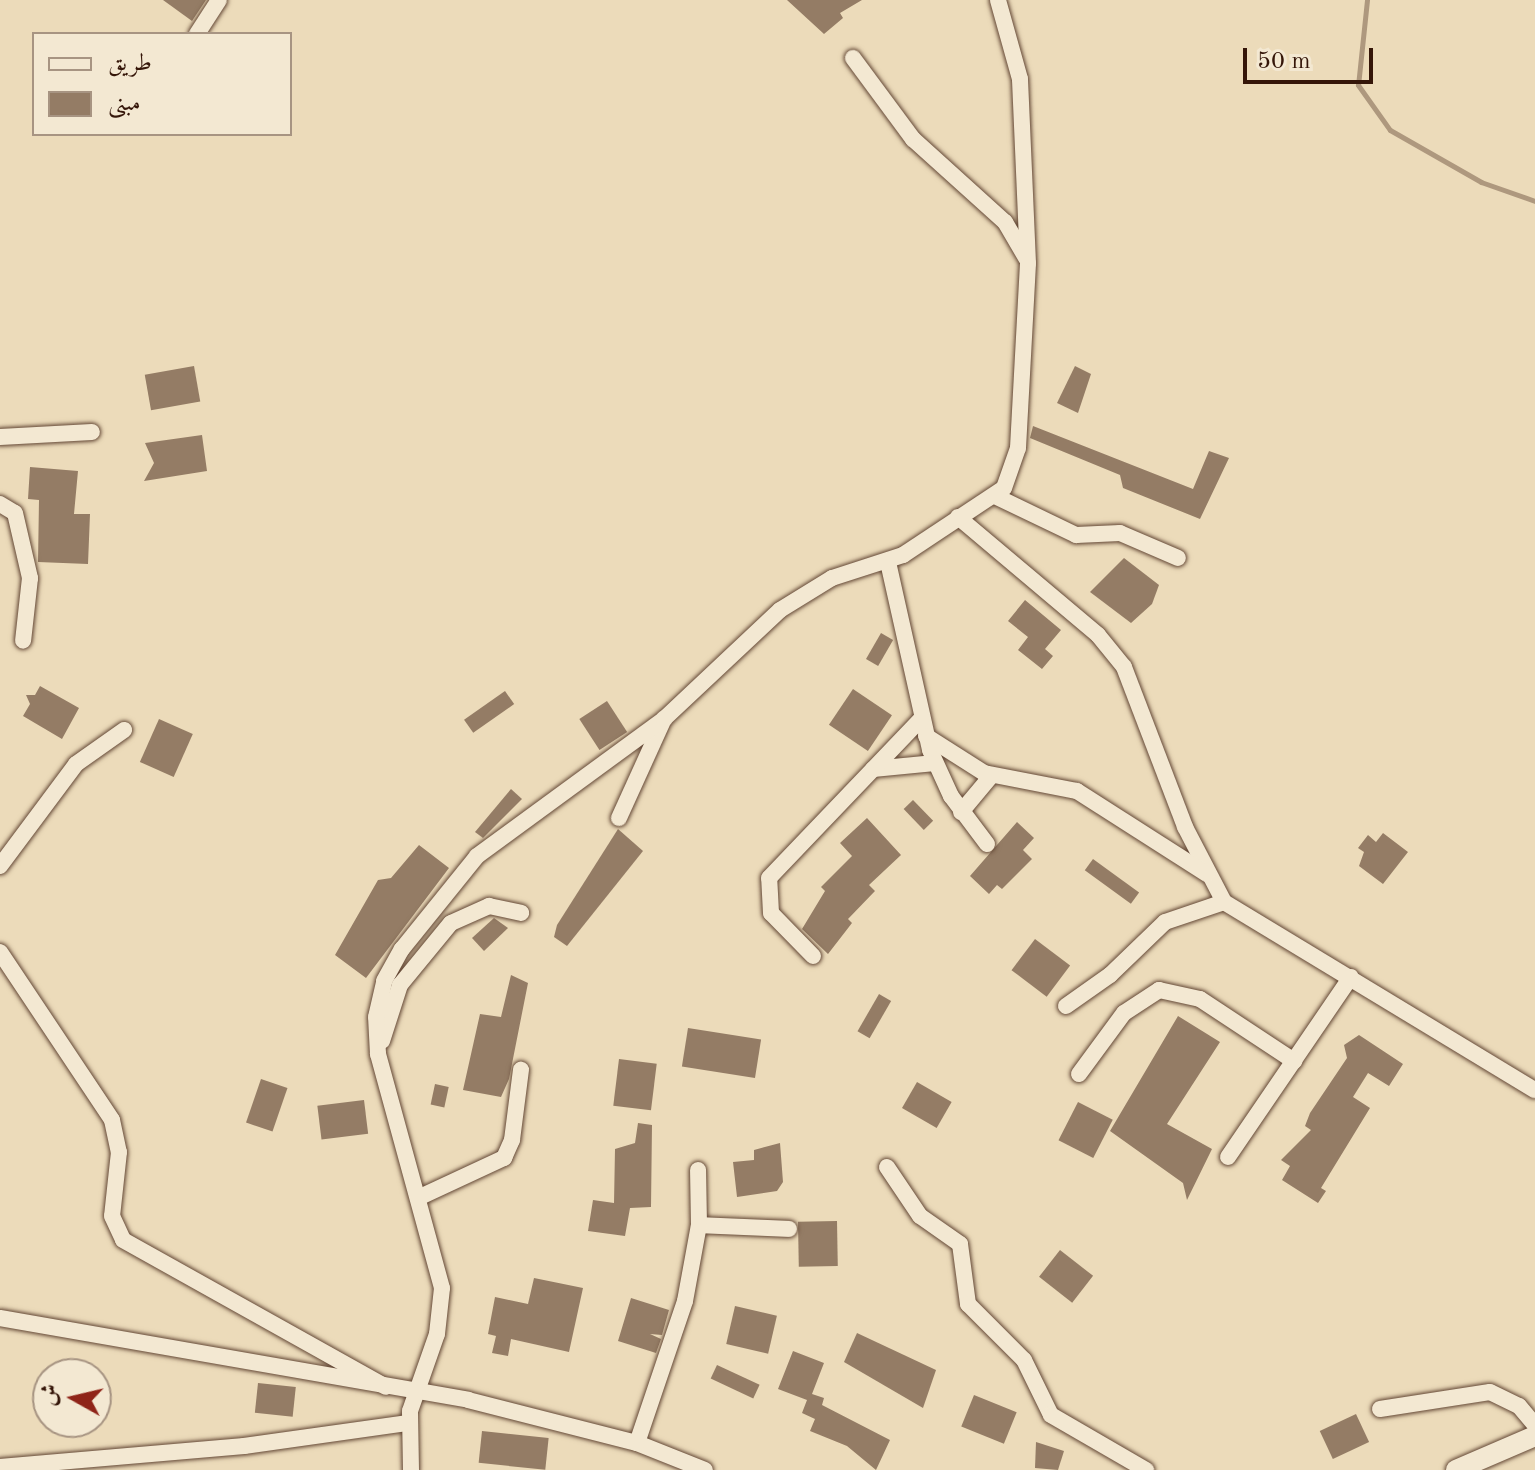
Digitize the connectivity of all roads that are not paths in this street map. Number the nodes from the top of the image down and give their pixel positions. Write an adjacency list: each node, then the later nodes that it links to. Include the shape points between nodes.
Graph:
1 (219, 0): 3 (street)
2 (998, 0): 5 (street, via 1020,79)
3 (198, 32)
4 (853, 58): 5 (street, via 920,146 1005,222)
5 (1028, 263): 8 (street, via 1018,448)
6 (92, 432): 7 (street)
7 (0, 437)
8 (997, 497): 10 (street); 11 (street, via 1076,535 1120,533)
9 (0, 504): 13 (street, via 15,513 30,578)
10 (958, 517): 12 (street); 25 (street, via 1112,650 1133,685)
11 (1178, 558)
12 (888, 562): 14 (street); 15 (street, via 832,578 797,596)
13 (23, 641)
14 (922, 718): 17 (street); 19 (street)
15 (664, 719): 22 (street); 32 (street, via 592,766 456,880 388,973 376,1017)
16 (124, 730): 24 (street, via 85,754)
17 (926, 736): 18 (street); 20 (street)
18 (935, 763): 19 (street); 21 (street)
19 (873, 769): 29 (street, via 769,878 771,913)
20 (992, 775): 21 (street); 25 (street, via 1077,791)
21 (961, 812): 23 (street)
22 (619, 818)
23 (987, 844)
24 (0, 866)
25 (1208, 875): 26 (street)
26 (1224, 902): 30 (street); 31 (street, via 1165,922 1110,975)
27 (521, 913): 32 (street, via 489,906 451,923 397,991)
28 (0, 952): 44 (street, via 112,1120 119,1152 112,1216 123,1240)
29 (813, 956)
30 (1351, 977): 33 (street); 36 (street)
31 (1066, 1006)
32 (378, 1054): 40 (street)
33 (1294, 1061): 35 (street, via 1200,999 1159,990 1124,1013); 37 (street)
34 (521, 1070): 40 (street, via 512,1140 504,1158)
35 (1079, 1074)
36 (1535, 1090)
37 (1228, 1157)
38 (887, 1167): 54 (street, via 920,1216 960,1244 968,1304 1024,1360 1051,1415)
39 (698, 1170): 41 (street)
40 (420, 1197): 45 (street, via 442,1288 437,1334)
41 (699, 1225): 42 (street); 50 (street, via 685,1301)
42 (789, 1229)
43 (0, 1318): 44 (street)
44 (390, 1391): 45 (street)
45 (415, 1392): 47 (street); 50 (street)
46 (1380, 1409): 48 (street, via 1490,1392 1519,1406)
47 (408, 1423): 51 (street, via 203,1450); 52 (street)
48 (1535, 1425)
49 (1535, 1436): 55 (street)
50 (637, 1443): 53 (street)
51 (0, 1467)
52 (411, 1470)
53 (705, 1470)
54 (1146, 1470)
55 (1456, 1470)

